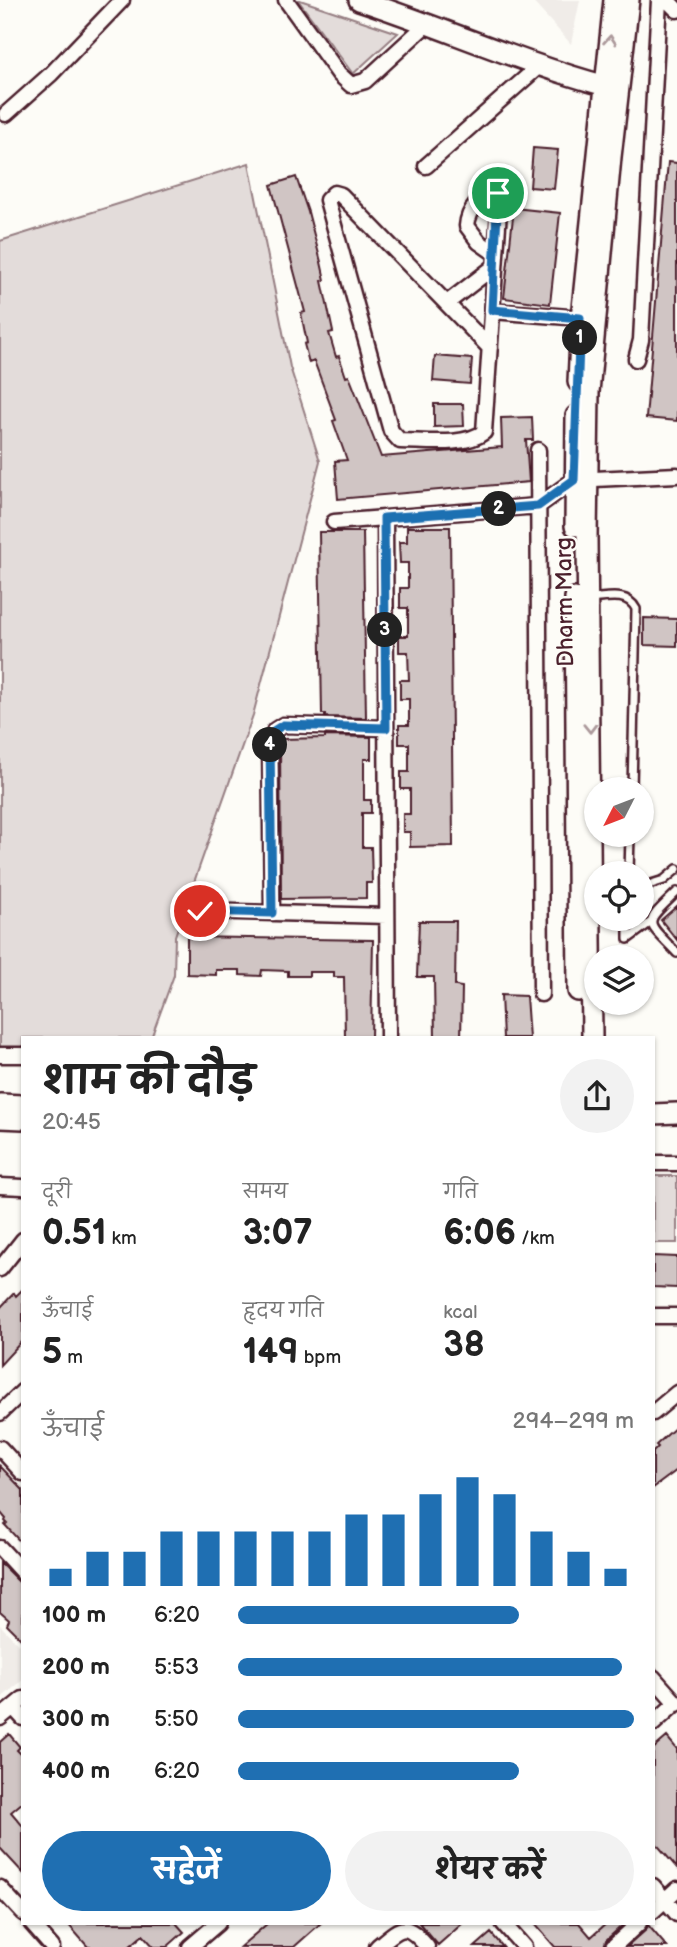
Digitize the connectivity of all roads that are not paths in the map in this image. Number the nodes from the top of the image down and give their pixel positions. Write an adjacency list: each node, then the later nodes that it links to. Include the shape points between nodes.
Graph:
1 (122, 0): 12 (street)
2 (286, 0): 9 (street, via 351,85 365,81)
3 (359, 0): 9 (main road)
4 (614, 0): 11 (main road, Dharm Marg, one-way to 4)
5 (629, 0): 21 (main road, Dharm Marg)
6 (659, 0): 18 (street, via 641,340)
7 (667, 0): 8 (street)
8 (677, 10)
9 (428, 23): 10 (main road)
10 (538, 67): 11 (main road); 13 (street)
11 (606, 86): 16 (main road, Dharm Marg)
12 (6, 114)
13 (426, 166)
14 (447, 303): 15 (street, via 495,260); 17 (street); 17 (street, via 341,195 334,192 329,196 395,438 466,440 484,432)
15 (492, 310): 16 (street); 17 (street)
16 (580, 318): 21 (main road, Dharm Marg)
17 (490, 348)
18 (636, 359)
19 (538, 450): 22 (street)
20 (677, 475): 21 (street)
21 (582, 479): 22 (street); 25 (main road, Dharm Marg); 43 (main road, Dharm Marg)
22 (538, 506): 23 (street); 41 (street)
23 (384, 518): 24 (street); 26 (street)
24 (334, 522)
25 (588, 599): 27 (main road, Dharm Marg, one-way to 27); 28 (lane, via 620,596 636,609)
26 (386, 728): 33 (street, via 283,725 275,730 270,740); 35 (street)
27 (593, 777)
28 (632, 777)
29 (677, 869): 30 (lane)
30 (654, 883)
31 (677, 892): 34 (lane)
32 (200, 911): 33 (street)
33 (272, 913): 35 (street)
34 (654, 914)
35 (387, 916): 42 (street)
36 (654, 929): 40 (lane)
37 (593, 931): 44 (main road, Dharm Marg)
38 (628, 931): 39 (lane, via 628,939)
39 (639, 931)
40 (677, 953)
41 (541, 994)
42 (387, 1036)
43 (579, 1036)
44 (592, 1036)
45 (0, 1055): 46 (street)
46 (21, 1055)
47 (0, 1104): 48 (main road)
48 (21, 1105)
49 (677, 1113): 50 (main road)
50 (655, 1114)
51 (0, 1118): 52 (main road)
52 (21, 1119)
53 (655, 1124): 54 (main road)
54 (677, 1124)
55 (655, 1163): 56 (street)
56 (677, 1163)
57 (0, 1186): 58 (street)
58 (21, 1187)
59 (21, 1243): 60 (street)
60 (0, 1269)
61 (655, 1316): 62 (street)
62 (677, 1316)
63 (21, 1393): 66 (street)
64 (677, 1393): 65 (street)
65 (655, 1411)
66 (0, 1413)
67 (0, 1448): 68 (street)
68 (21, 1471)
69 (0, 1548): 70 (street)
70 (21, 1571)
71 (655, 1679): 72 (street)
72 (676, 1703): 75 (street)
73 (19, 1708): 74 (street)
74 (0, 1718)
75 (655, 1722)
76 (0, 1888): 81 (street)
77 (655, 1888): 79 (street)
78 (677, 1889): 79 (street)
79 (665, 1900): 80 (street); 82 (street)
80 (655, 1909)
81 (21, 1911)
82 (677, 1914)
83 (34, 1925): 87 (street)
84 (212, 1925): 88 (street)
85 (505, 1925): 91 (street)
86 (637, 1925): 92 (street)
87 (52, 1947)
88 (190, 1947)
89 (377, 1947): 90 (street, via 405,1928)
90 (427, 1947)
91 (524, 1947)
92 (613, 1947)

